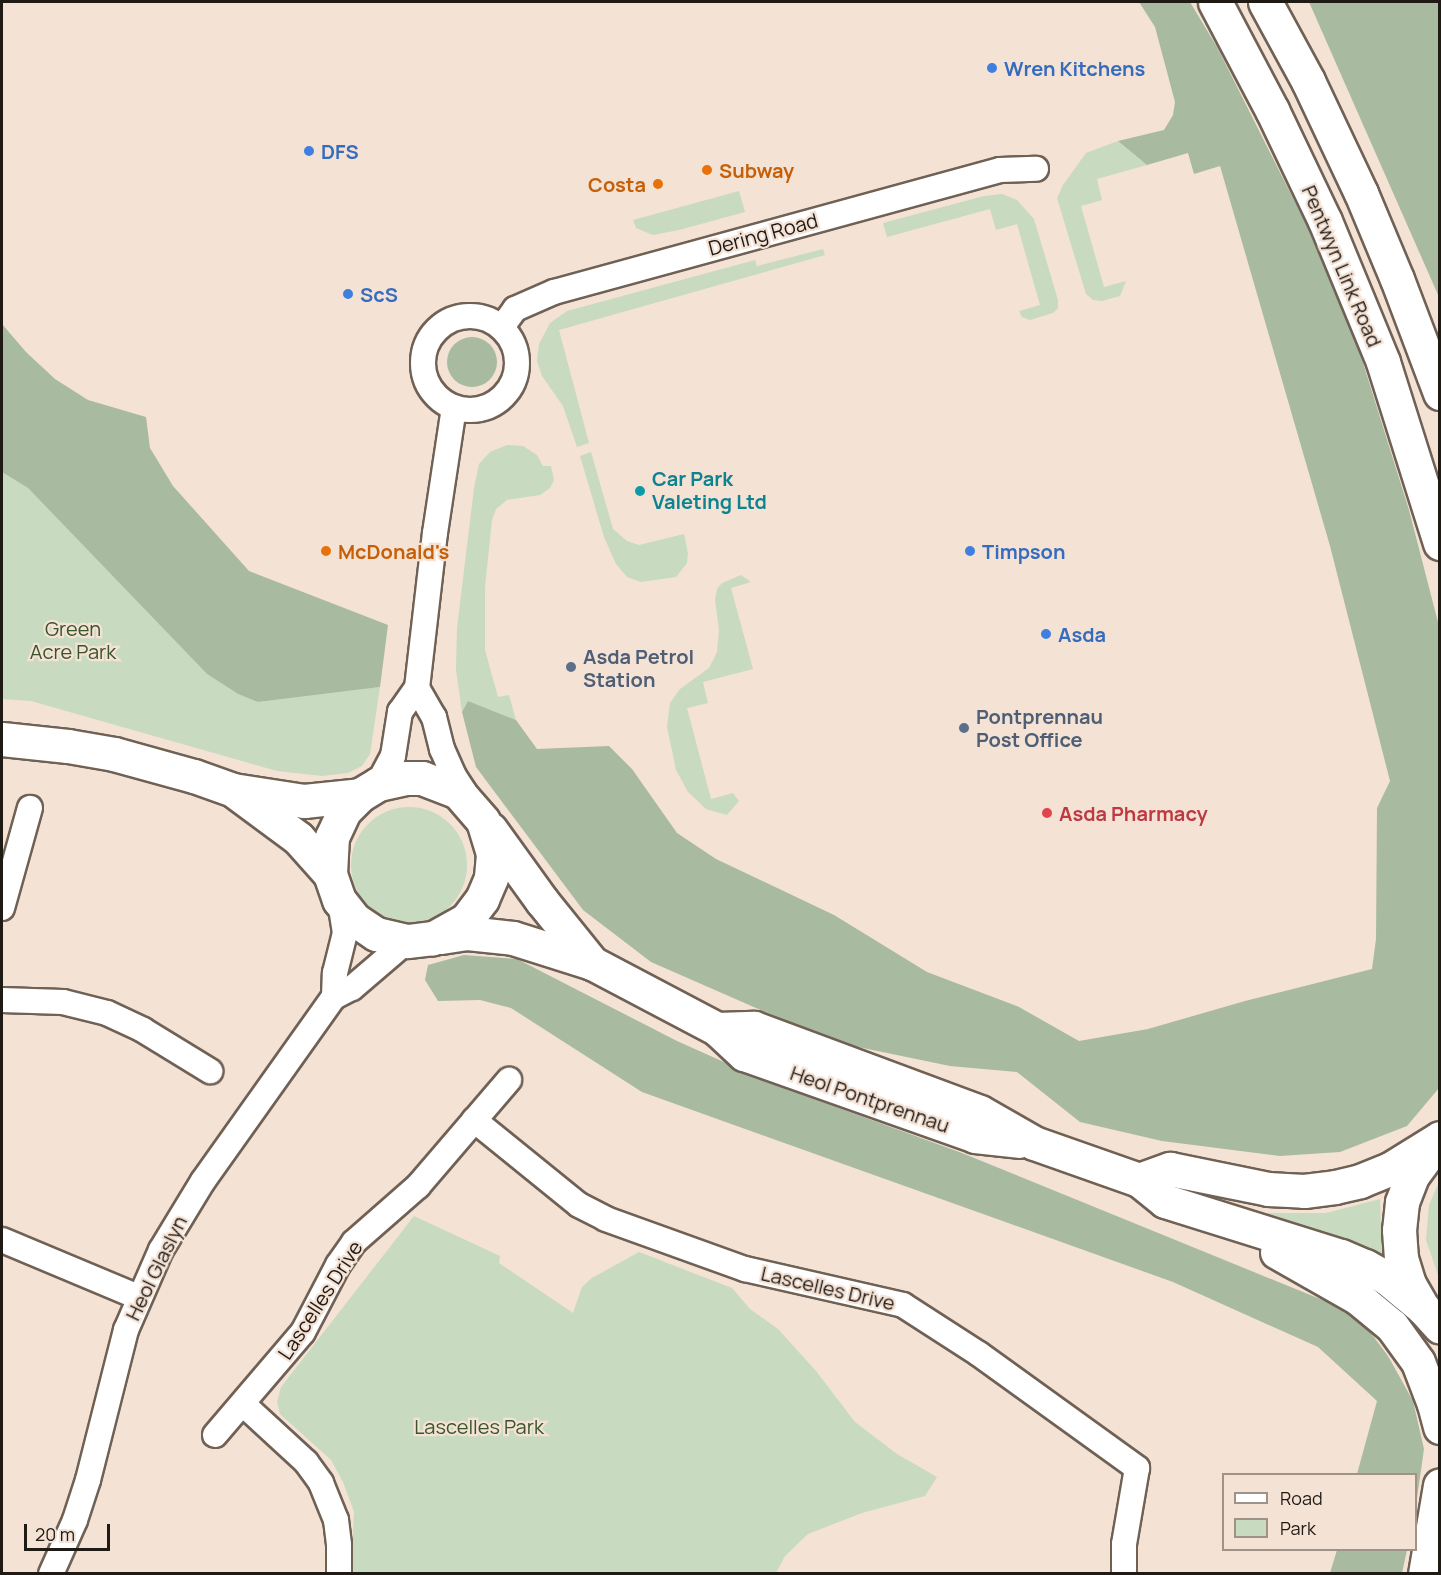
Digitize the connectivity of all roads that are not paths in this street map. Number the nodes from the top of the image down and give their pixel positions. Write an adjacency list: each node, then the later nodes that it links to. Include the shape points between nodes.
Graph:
1 (1215, 2): 7 (street, Pentwyn Link Road, via 1272,110 1344,265 1383,362)
2 (1266, 2): 5 (street, via 1346,160)
3 (1036, 170): 4 (street, Dering Road, via 1000,170 554,292 515,309)
4 (502, 327): 6 (street, via 512,340 516,358 512,386 489,406 473,410); 6 (street, via 479,317 463,316 435,332 423,362 425,373 431,388)
5 (1440, 393)
6 (454, 407): 8 (street)
7 (1440, 543)
8 (417, 688): 10 (street, via 400,712 393,756); 13 (street, via 434,717 454,776)
9 (2, 739): 11 (street, via 114,754)
10 (369, 789): 11 (street, via 304,801); 13 (street, via 406,778 422,778 458,792); 14 (street, via 344,811 332,837)
11 (233, 790): 14 (street, via 298,838)
12 (30, 808): 15 (street)
13 (479, 814): 16 (street, via 493,854 491,878 482,899 466,920); 17 (street, Heol Pontprennau)
14 (335, 887): 16 (street, via 354,919 376,934); 18 (street, via 345,933)
15 (2, 908)
16 (420, 940): 17 (street, Heol Pontprennau, via 467,933 513,938); 18 (street, Heol Glaslyn)
17 (592, 963): 24 (street, Heol Pontprennau, via 717,1029 744,1054 975,1136 1034,1143)
18 (334, 997): 27 (street, Heol Glaslyn, via 203,1181)
19 (2, 1000): 20 (street, via 63,1002 107,1013)
20 (210, 1071)
21 (509, 1080): 22 (street, Lascelles Drive)
22 (474, 1120): 29 (street, Lascelles Drive, via 418,1186 354,1242 338,1264 303,1332); 35 (street, Lascelles Drive, via 579,1205 606,1219 745,1269 903,1305 979,1354 1137,1468)
23 (1438, 1139): 24 (street, via 1390,1169 1335,1187 1304,1191 1268,1189 1170,1169); 28 (street, via 1412,1176 1402,1202 1399,1230 1409,1284)
24 (1139, 1180): 25 (street, Heol Pontprennau, via 1165,1201)
25 (1215, 1218): 28 (street, Heol Pontprennau, via 1365,1266 1387,1278); 30 (street, via 1333,1282 1377,1312 1418,1362)
26 (4, 1248): 27 (street)
27 (138, 1297): 33 (street, Heol Glaslyn, via 117,1359 88,1480)
28 (1431, 1318)
29 (243, 1404): 31 (street, Lascelles Drive); 34 (street, via 306,1462 321,1483 336,1520)
30 (1440, 1427)
31 (215, 1436)
32 (1440, 1485): 36 (street)
33 (51, 1574)
34 (339, 1574)
35 (1124, 1574)
36 (1425, 1574)

